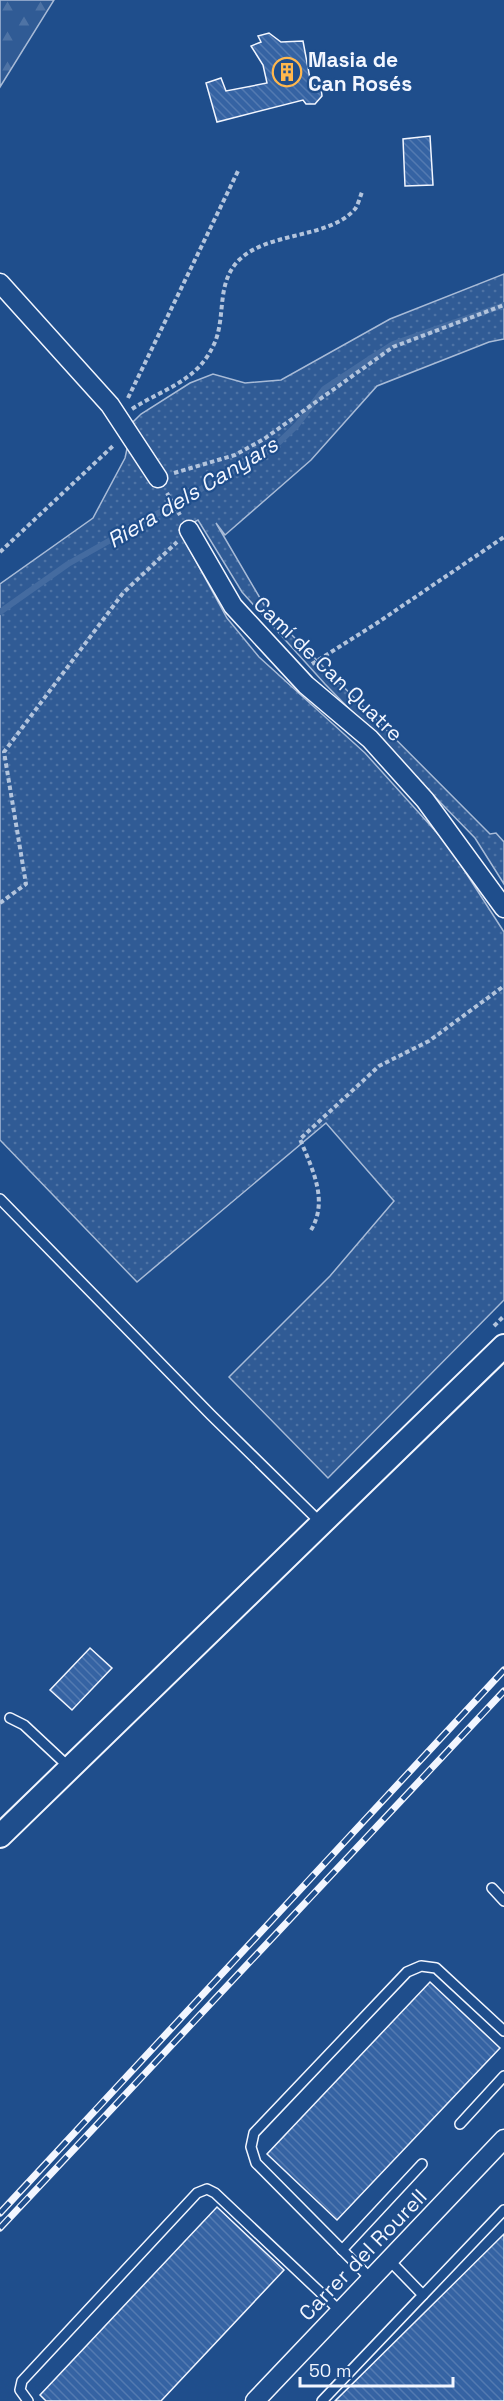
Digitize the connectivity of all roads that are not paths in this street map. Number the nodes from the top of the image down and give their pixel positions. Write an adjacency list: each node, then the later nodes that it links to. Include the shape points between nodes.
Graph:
1 (0, 283): 2 (street, via 119,418)
2 (158, 478)
3 (189, 530): 4 (street, Camí de Can Quatre, via 233,606 296,674 370,739 425,800)
4 (504, 908)
5 (0, 1198): 7 (lane)
6 (504, 1346): 7 (street)
7 (322, 1523): 9 (street)
8 (10, 1718): 9 (lane, via 24,1725)
9 (70, 1768): 10 (street)
10 (0, 1836)
11 (492, 1888): 12 (lane)
12 (504, 1901)
13 (504, 2031): 19 (lane, via 436,1968 421,1966 406,1972 254,2133 251,2147 256,2163)
14 (504, 2076): 15 (lane)
15 (460, 2124)
16 (504, 2139): 20 (street, Carrer del Rourell)
17 (422, 2164): 19 (lane)
18 (504, 2210): 22 (lane)
19 (342, 2250): 21 (lane)
20 (389, 2260): 21 (street, Carrer del Rourell); 22 (lane)
21 (371, 2279): 23 (street, Carrer del Rourell)
22 (423, 2295): 26 (lane)
23 (340, 2311): 24 (lane, via 207,2189 197,2193 22,2381 20,2390); 25 (street, Carrer del Rourell)
24 (28, 2401)
25 (255, 2401)
26 (322, 2401)

